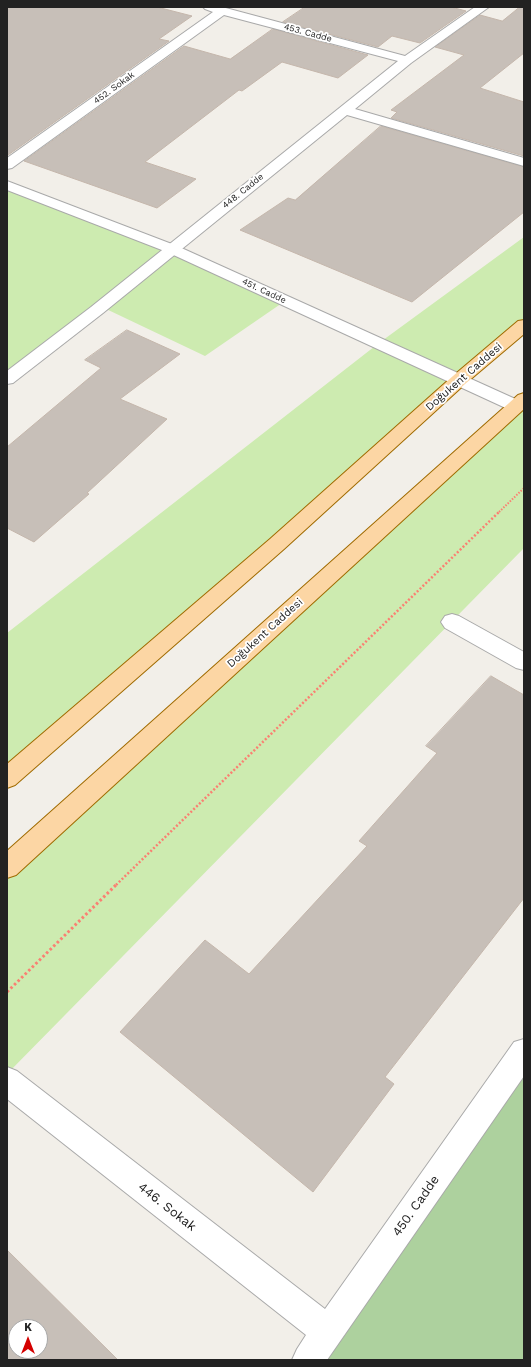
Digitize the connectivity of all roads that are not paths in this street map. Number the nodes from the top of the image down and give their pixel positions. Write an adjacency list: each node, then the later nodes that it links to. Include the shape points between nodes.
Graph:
1 (209, 7): 3 (street, 453. Cadde)
2 (482, 7): 4 (street, 448. Cadde)
3 (222, 11): 4 (street, 453. Cadde); 7 (street, 452. Sokak)
4 (407, 60): 5 (street, 448. Cadde)
5 (345, 110): 6 (street); 9 (street, 448. Cadde)
6 (524, 162)
7 (7, 166)
8 (7, 185): 9 (street, 451. Cadde)
9 (172, 249): 11 (street, 448. Cadde); 12 (street, 451. Cadde)
10 (524, 325): 12 (main road, Doğukent Caddesi)
11 (7, 379)
12 (459, 380): 13 (street, 451. Cadde); 16 (main road, Doğukent Caddesi, via 277,544)
13 (520, 402): 17 (main road, Doğukent Caddesi)
14 (452, 622): 15 (street)
15 (524, 662)
16 (7, 778)
17 (7, 867)
18 (524, 1052): 20 (street, 450. Cadde)
19 (7, 1081): 20 (street, 446. Sokak)
20 (328, 1332): 21 (street, 450. Cadde)
21 (308, 1360)

